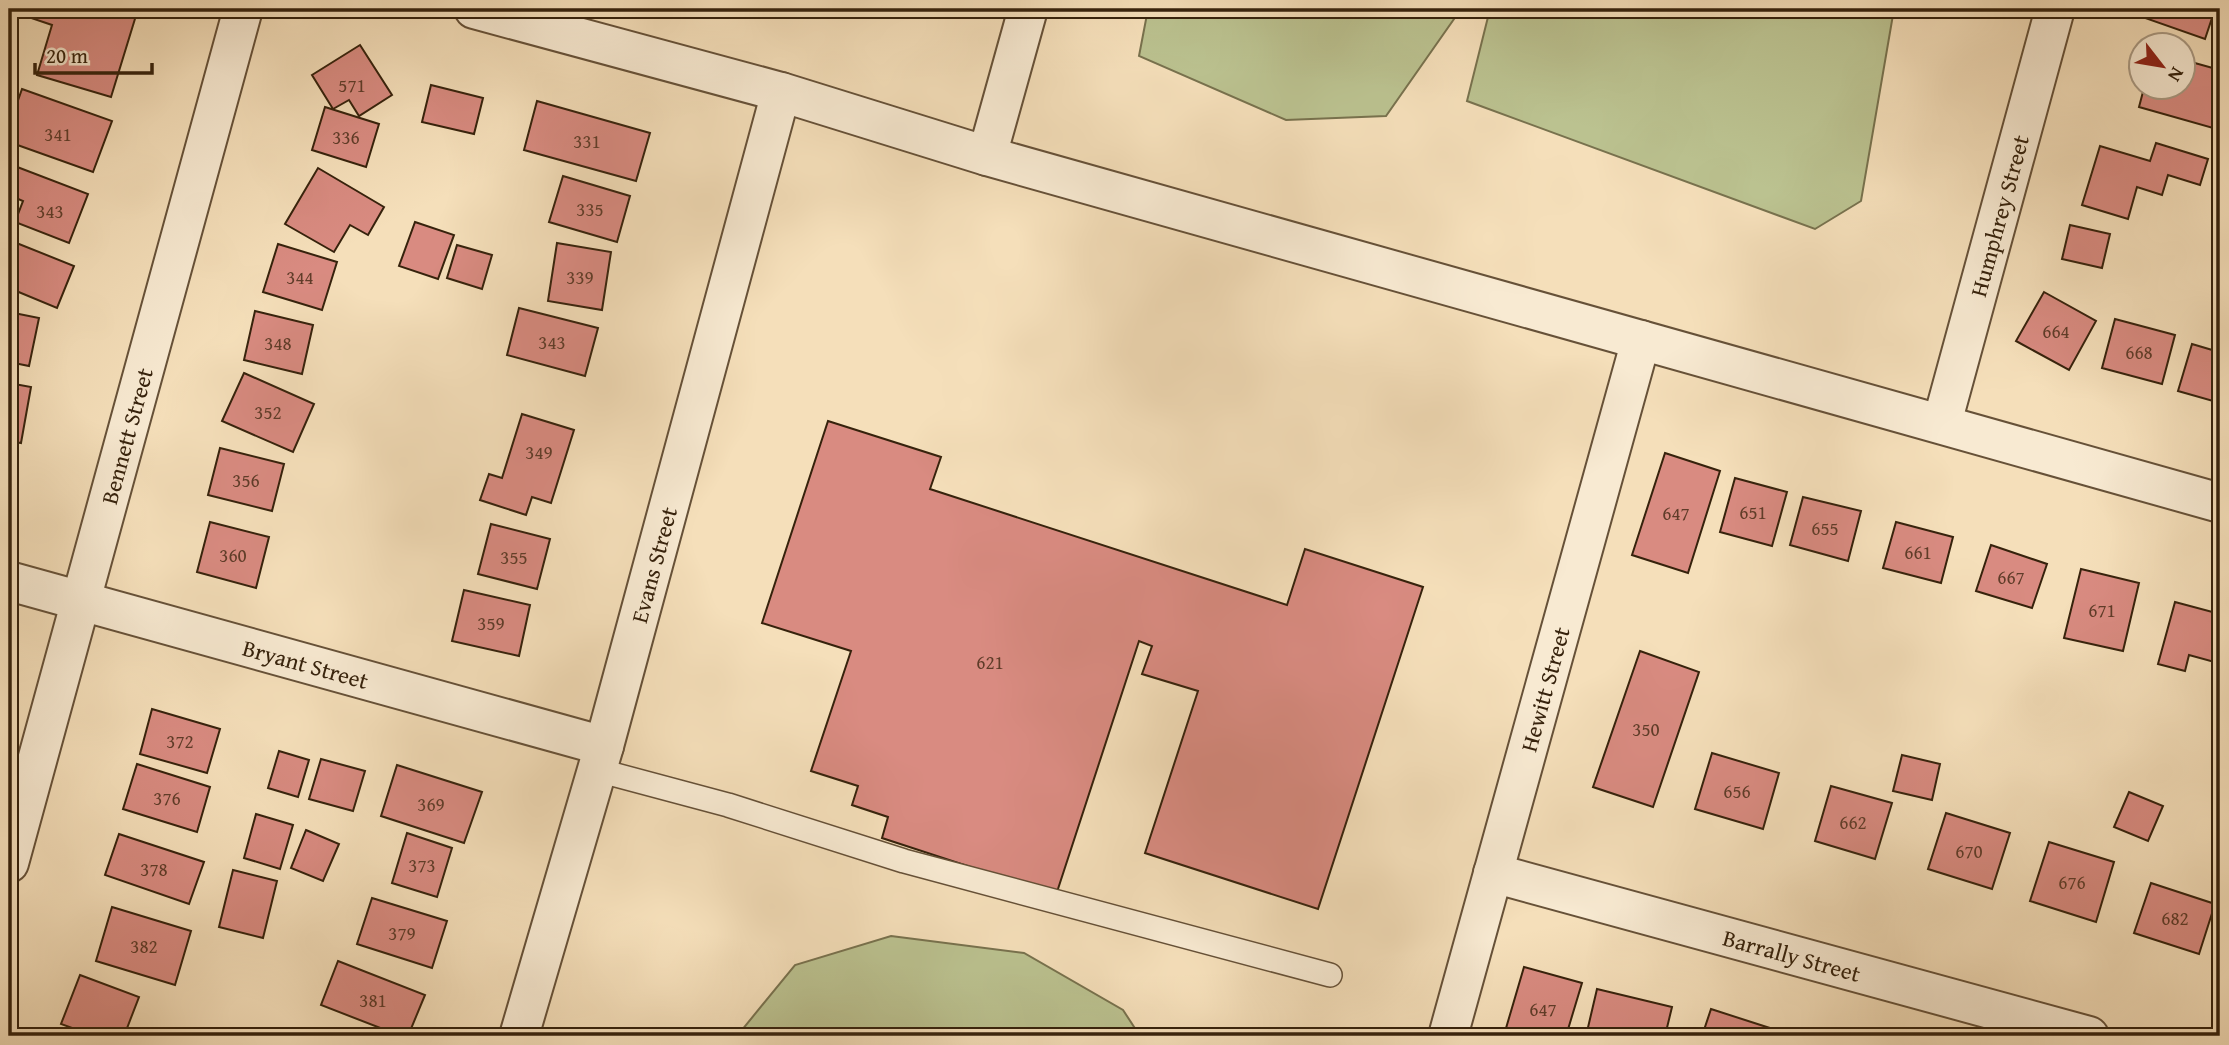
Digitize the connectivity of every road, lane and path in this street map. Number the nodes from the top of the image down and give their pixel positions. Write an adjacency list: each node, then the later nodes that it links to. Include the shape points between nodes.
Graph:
1 (243, 9): 12 (street, Bennett Street)
2 (474, 9): 5 (street)
3 (1028, 9): 7 (street)
4 (2054, 9): 9 (street, Humphrey Street)
5 (546, 18): 6 (street)
6 (781, 92): 7 (street); 13 (street, Evans Street)
7 (987, 156): 8 (street)
8 (1641, 340): 9 (street); 15 (street, Hewitt Street)
9 (1942, 423): 10 (street)
10 (2220, 503)
11 (9, 581): 12 (street, Bryant Street)
12 (79, 601): 13 (street, Bryant Street); 14 (street, Bennett Street)
13 (600, 758): 16 (lane, via 904,861); 17 (street, Evans Street)
14 (9, 863)
15 (1493, 873): 18 (street, Hewitt Street); 19 (street, Barrally Street)
16 (1330, 975)
17 (519, 1036)
18 (1448, 1036)
19 (2089, 1036)

